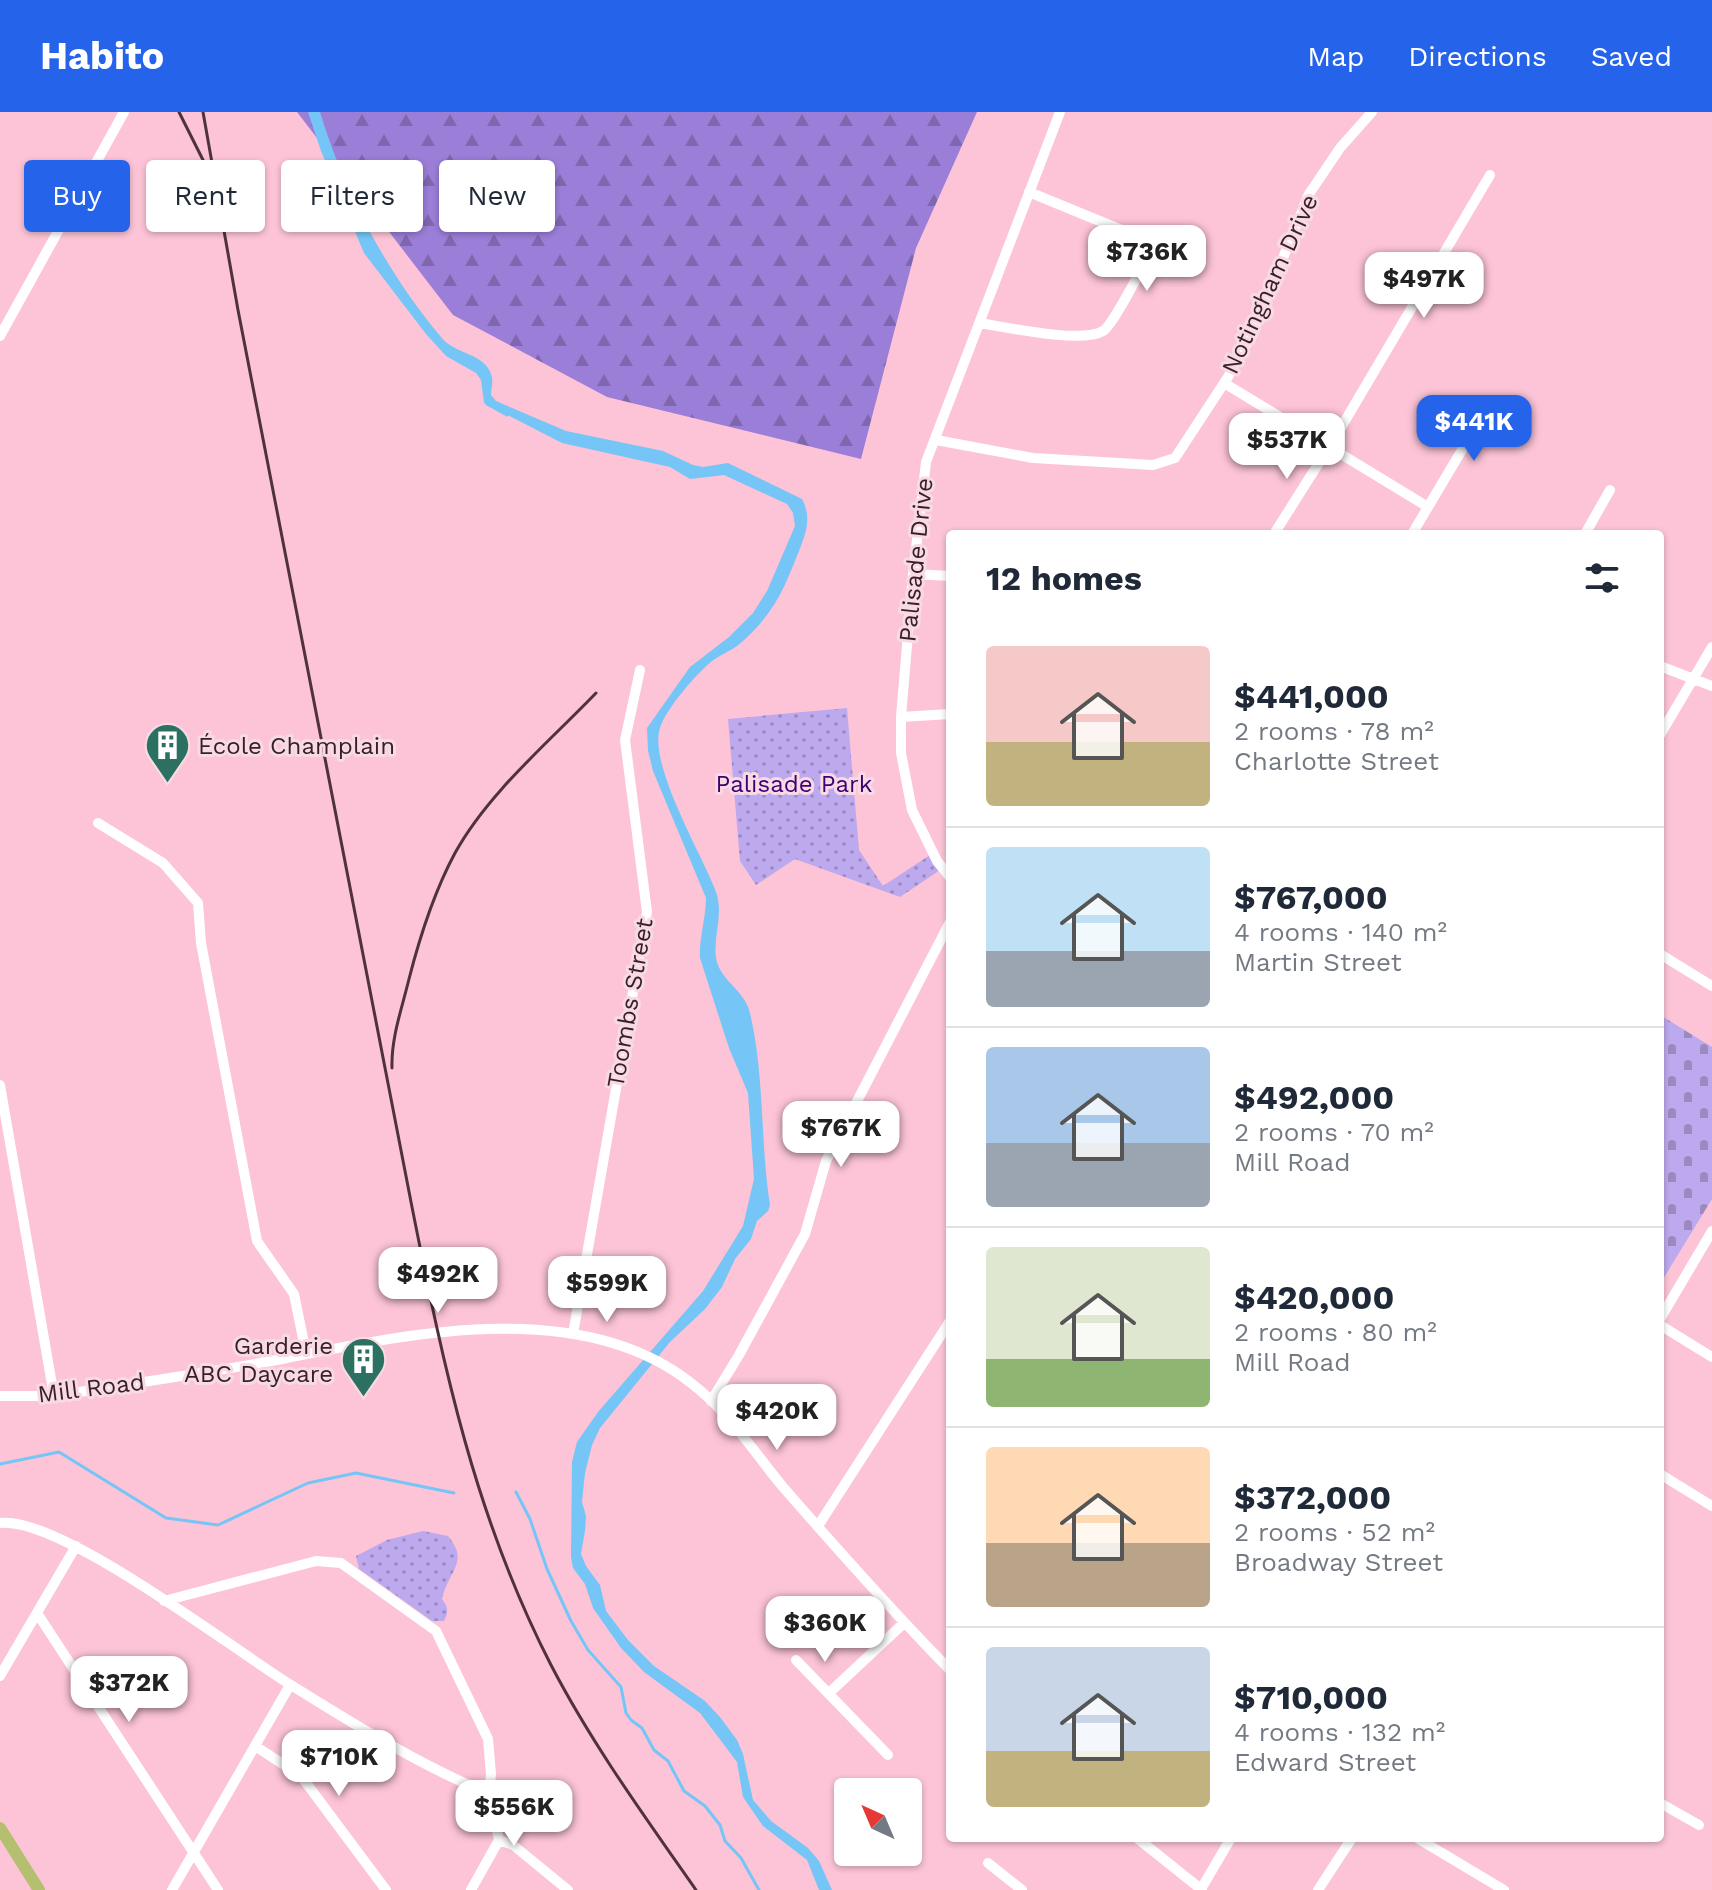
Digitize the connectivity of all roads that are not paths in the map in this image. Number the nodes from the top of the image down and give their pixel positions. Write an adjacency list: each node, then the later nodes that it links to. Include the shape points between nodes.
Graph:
1 (124, 112): 7 (street)
2 (1060, 112): 5 (street, Palisade Drive)
3 (1372, 112): 8 (street, Notingham Drive, via 1309,194 1252,334)
4 (1490, 175): 11 (street)
5 (1029, 192): 6 (street, Palisade Drive); 6 (street, via 1141,238 1148,257 1106,330 1089,337)
6 (980, 323): 10 (street, Palisade Drive)
7 (0, 336)
8 (1224, 383): 10 (street, Notingham Drive, via 1175,458 1153,465 1033,458); 11 (street)
9 (1491, 401): 13 (street)
10 (936, 440): 17 (street, Palisade Drive, via 926,462)
11 (1328, 446): 13 (street); 14 (street)
12 (1610, 490): 16 (street)
13 (1428, 507): 15 (street)
14 (1276, 530)
15 (1414, 530)
16 (1587, 530)
17 (913, 574): 18 (street); 25 (street, Palisade Drive)
18 (946, 576)
19 (1712, 647): 22 (street)
20 (1664, 668): 22 (street)
21 (640, 670): 37 (street, Toombs Street, via 625,740 647,912)
22 (1693, 680): 23 (street); 26 (street)
23 (1712, 686)
24 (946, 714): 25 (street)
25 (901, 717): 28 (street, Palisade Drive, via 901,753 912,810)
26 (1664, 728)
27 (98, 823): 38 (street, via 163,863 198,903 257,1241 294,1294)
28 (946, 872)
29 (946, 930): 42 (street, via 826,1161 805,1234)
30 (1664, 956): 31 (street)
31 (1712, 986)
32 (0, 1085): 41 (street)
33 (1712, 1231): 34 (street)
34 (1664, 1312)
35 (946, 1327): 46 (street)
36 (1664, 1327): 39 (street)
37 (573, 1334): 38 (street, Mill Road, via 458,1330); 42 (street, Mill Road, via 632,1349 679,1374)
38 (306, 1353): 41 (street, Mill Road)
39 (1712, 1357)
40 (0, 1396): 41 (street, Mill Road)
41 (54, 1396)
42 (711, 1401): 46 (street, Mill Road)
43 (1664, 1476): 44 (street)
44 (1712, 1506)
45 (0, 1523): 47 (street, via 39,1528)
46 (818, 1526): 50 (street, Mill Road)
47 (76, 1546): 48 (street); 49 (street)
48 (164, 1601): 54 (street); 58 (street, via 316,1561 341,1563 436,1631 488,1739)
49 (37, 1613): 53 (street); 67 (street)
50 (904, 1623): 52 (street, Mill Road); 55 (street)
51 (796, 1660): 55 (street)
52 (946, 1666)
53 (0, 1676)
54 (290, 1685): 56 (street); 58 (street, via 443,1775)
55 (829, 1693): 57 (street)
56 (255, 1746): 67 (street); 72 (street, via 301,1776)
57 (888, 1755)
58 (489, 1794): 62 (street)
59 (1664, 1805): 60 (street)
60 (1699, 1825)
61 (0, 1828): 69 (main road)
62 (499, 1840): 73 (street); 74 (street, via 513,1845)
63 (1142, 1842): 76 (street)
64 (1229, 1842): 76 (street)
65 (1349, 1842): 77 (street)
66 (1424, 1842): 78 (street)
67 (193, 1854): 70 (street); 71 (street)
68 (988, 1863): 75 (street)
69 (39, 1890)
70 (172, 1890)
71 (218, 1890)
72 (386, 1890)
73 (471, 1890)
74 (568, 1890)
75 (1022, 1890)
76 (1202, 1890)
77 (1318, 1890)
78 (1504, 1890)

